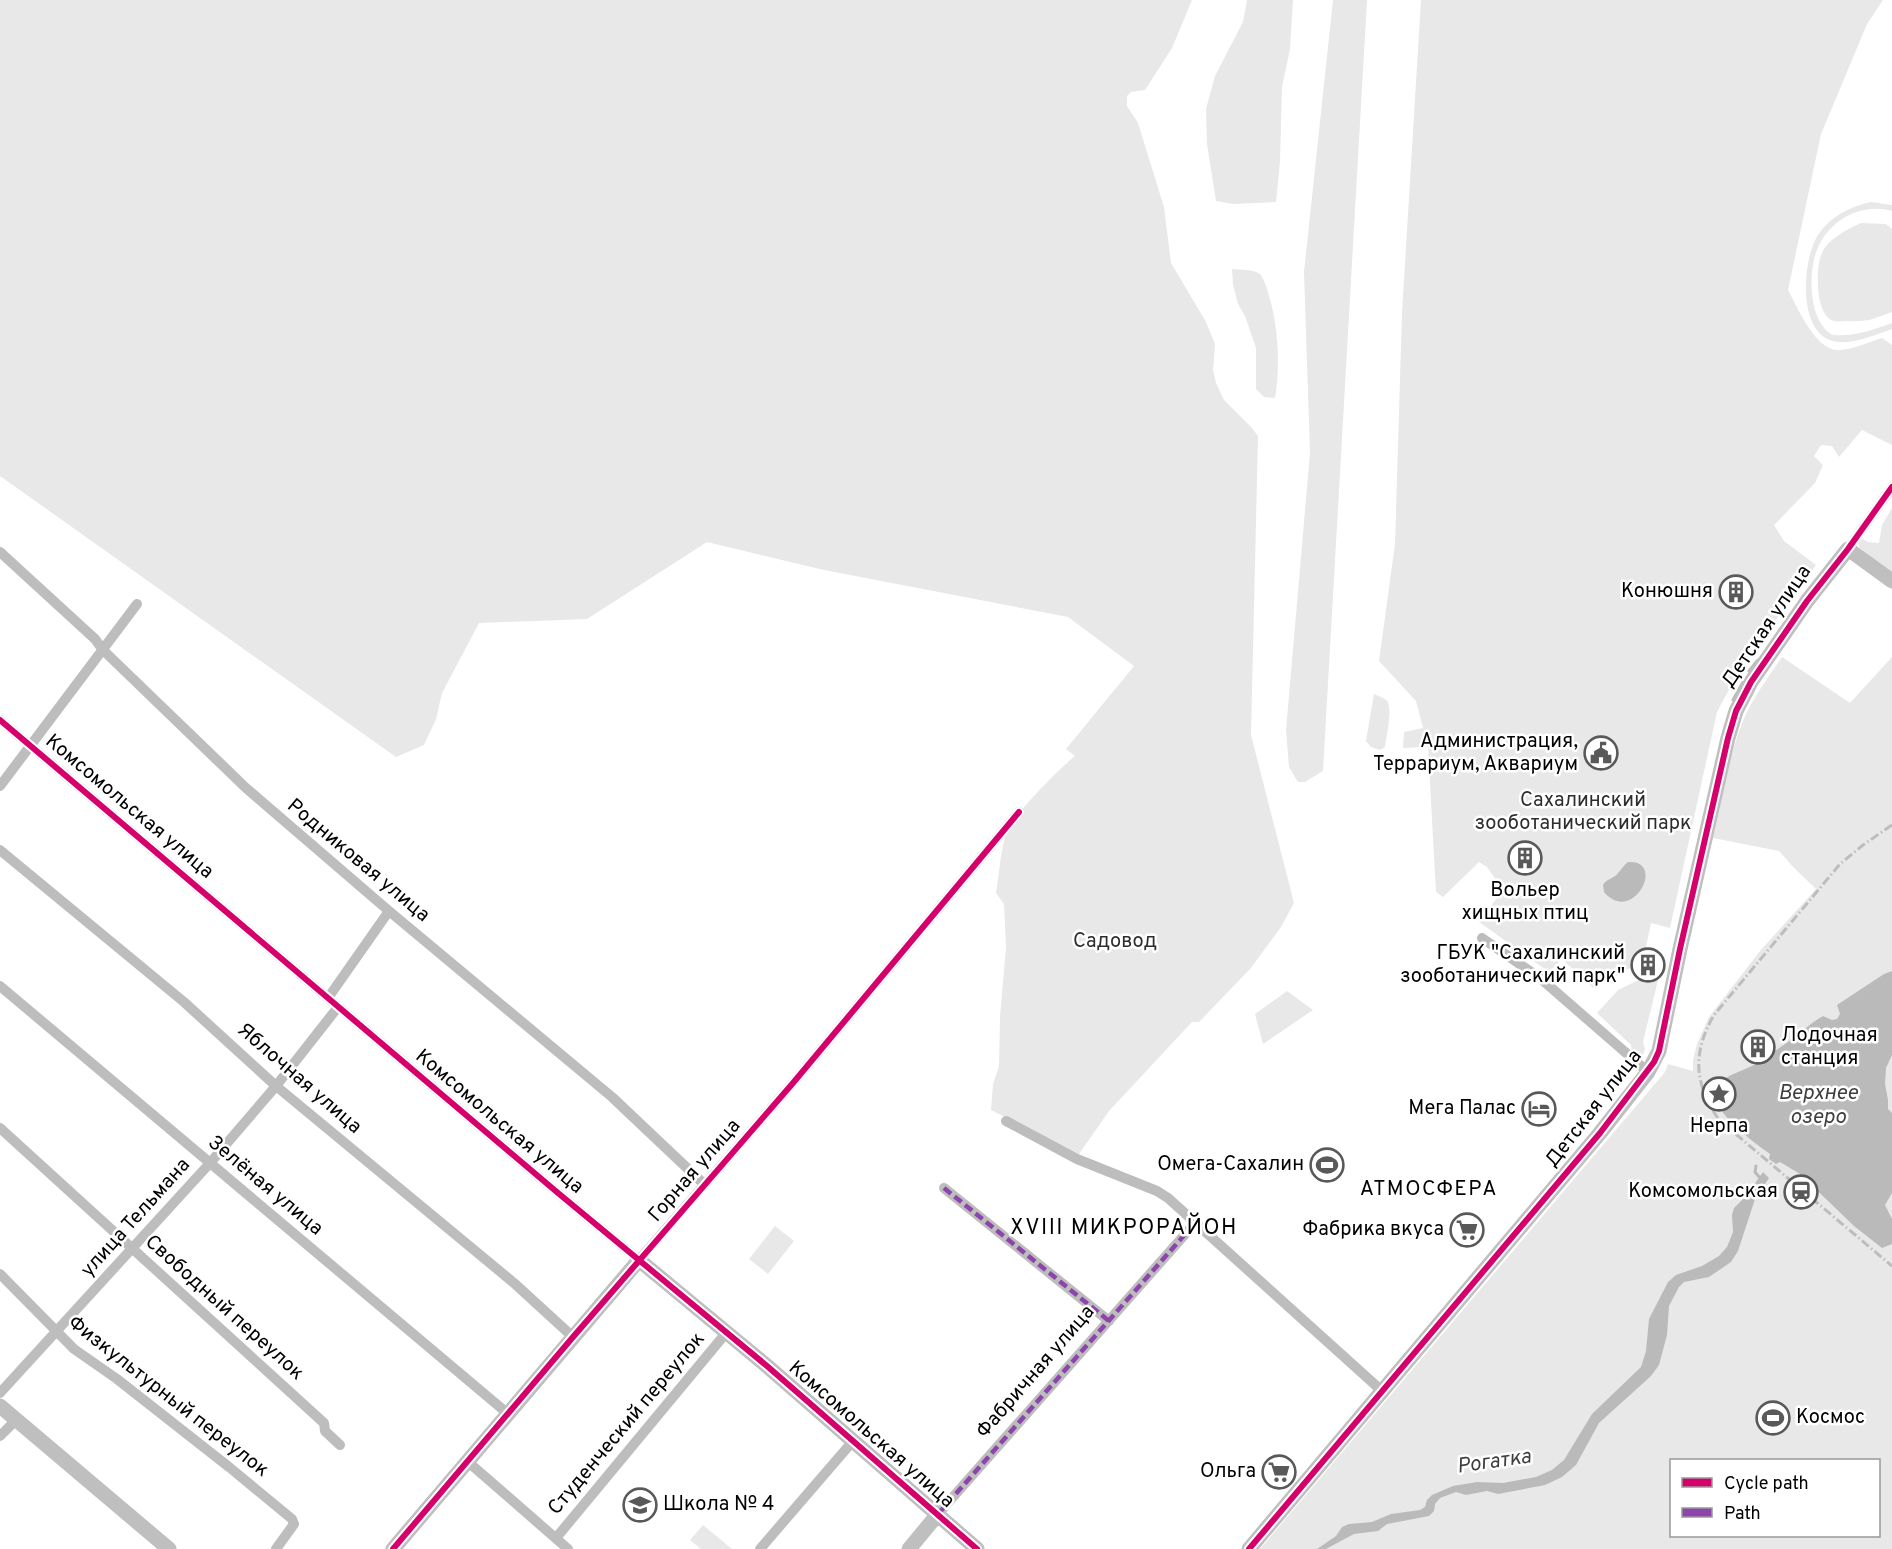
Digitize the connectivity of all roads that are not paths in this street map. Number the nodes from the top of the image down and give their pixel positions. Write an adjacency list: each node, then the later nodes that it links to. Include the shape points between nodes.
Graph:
1 (1892, 487): 2 (street)
2 (1848, 549): 4 (street); 17 (street, Детская улица, via 1750,682 1736,711 1659,1050)
3 (0, 552): 6 (street, Родниковая улица)
4 (1892, 581)
5 (137, 604): 6 (street)
6 (103, 650): 8 (street); 12 (street, Родниковая улица, via 246,788)
7 (0, 720): 8 (street, Комсомольская улица)
8 (31, 745): 9 (street); 15 (street, Комсомольская улица)
9 (0, 786)
10 (1019, 812): 22 (street, Горная улица)
11 (0, 850): 18 (street, Яблочная улица, via 184,1002)
12 (390, 912): 15 (street); 22 (street, Родниковая улица, via 612,1097)
13 (1482, 938): 17 (street, via 1548,985)
14 (0, 986): 21 (street, Зелёная улица)
15 (328, 998): 16 (street, Комсомольская улица)
16 (338, 1006): 18 (street, улица Тельмана); 26 (street, Комсомольская улица)
17 (1648, 1072): 32 (street, Детская улица)
18 (276, 1086): 21 (street, улица Тельмана); 31 (street, Яблочная улица)
19 (1006, 1121): 24 (street, via 1077,1159 1157,1191)
20 (0, 1128): 25 (street, Свободный переулок)
21 (210, 1163): 25 (street, улица Тельмана); 35 (street, Зелёная улица)
22 (705, 1185): 26 (street, Горная улица)
23 (944, 1188): 28 (street)
24 (1195, 1223): 28 (street, Фабричная улица); 32 (street)
25 (131, 1249): 29 (street, улица Тельмана); 39 (street, Свободный переулок, via 324,1423 325,1431)
26 (639, 1260): 30 (street, Комсомольская улица); 31 (street, Горная улица)
27 (0, 1274): 29 (street, Физкультурный переулок)
28 (1109, 1321): 41 (street, Фабричная улица)
29 (56, 1332): 33 (street, улица Тельмана); 45 (street, Физкультурный переулок, via 292,1519 294,1524)
30 (726, 1333): 38 (street, Комсомольская улица); 42 (street, Студенческий переулок)
31 (573, 1336): 35 (street, Горная улица)
32 (1382, 1391): 50 (street, Детская улица)
33 (0, 1393)
34 (0, 1406): 36 (street)
35 (507, 1413): 40 (street, Горная улица)
36 (18, 1419): 37 (street); 44 (street)
37 (0, 1436)
38 (853, 1441): 41 (street, Комсомольская улица); 47 (street)
39 (340, 1445)
40 (467, 1461): 42 (street); 43 (street, Горная улица)
41 (938, 1514): 48 (street, Фабричная улица); 49 (street, Комсомольская улица)
42 (556, 1538): 46 (street)
43 (398, 1547)
44 (169, 1549)
45 (276, 1549)
46 (568, 1549)
47 (760, 1549)
48 (909, 1549)
49 (977, 1549)
50 (1249, 1549)

